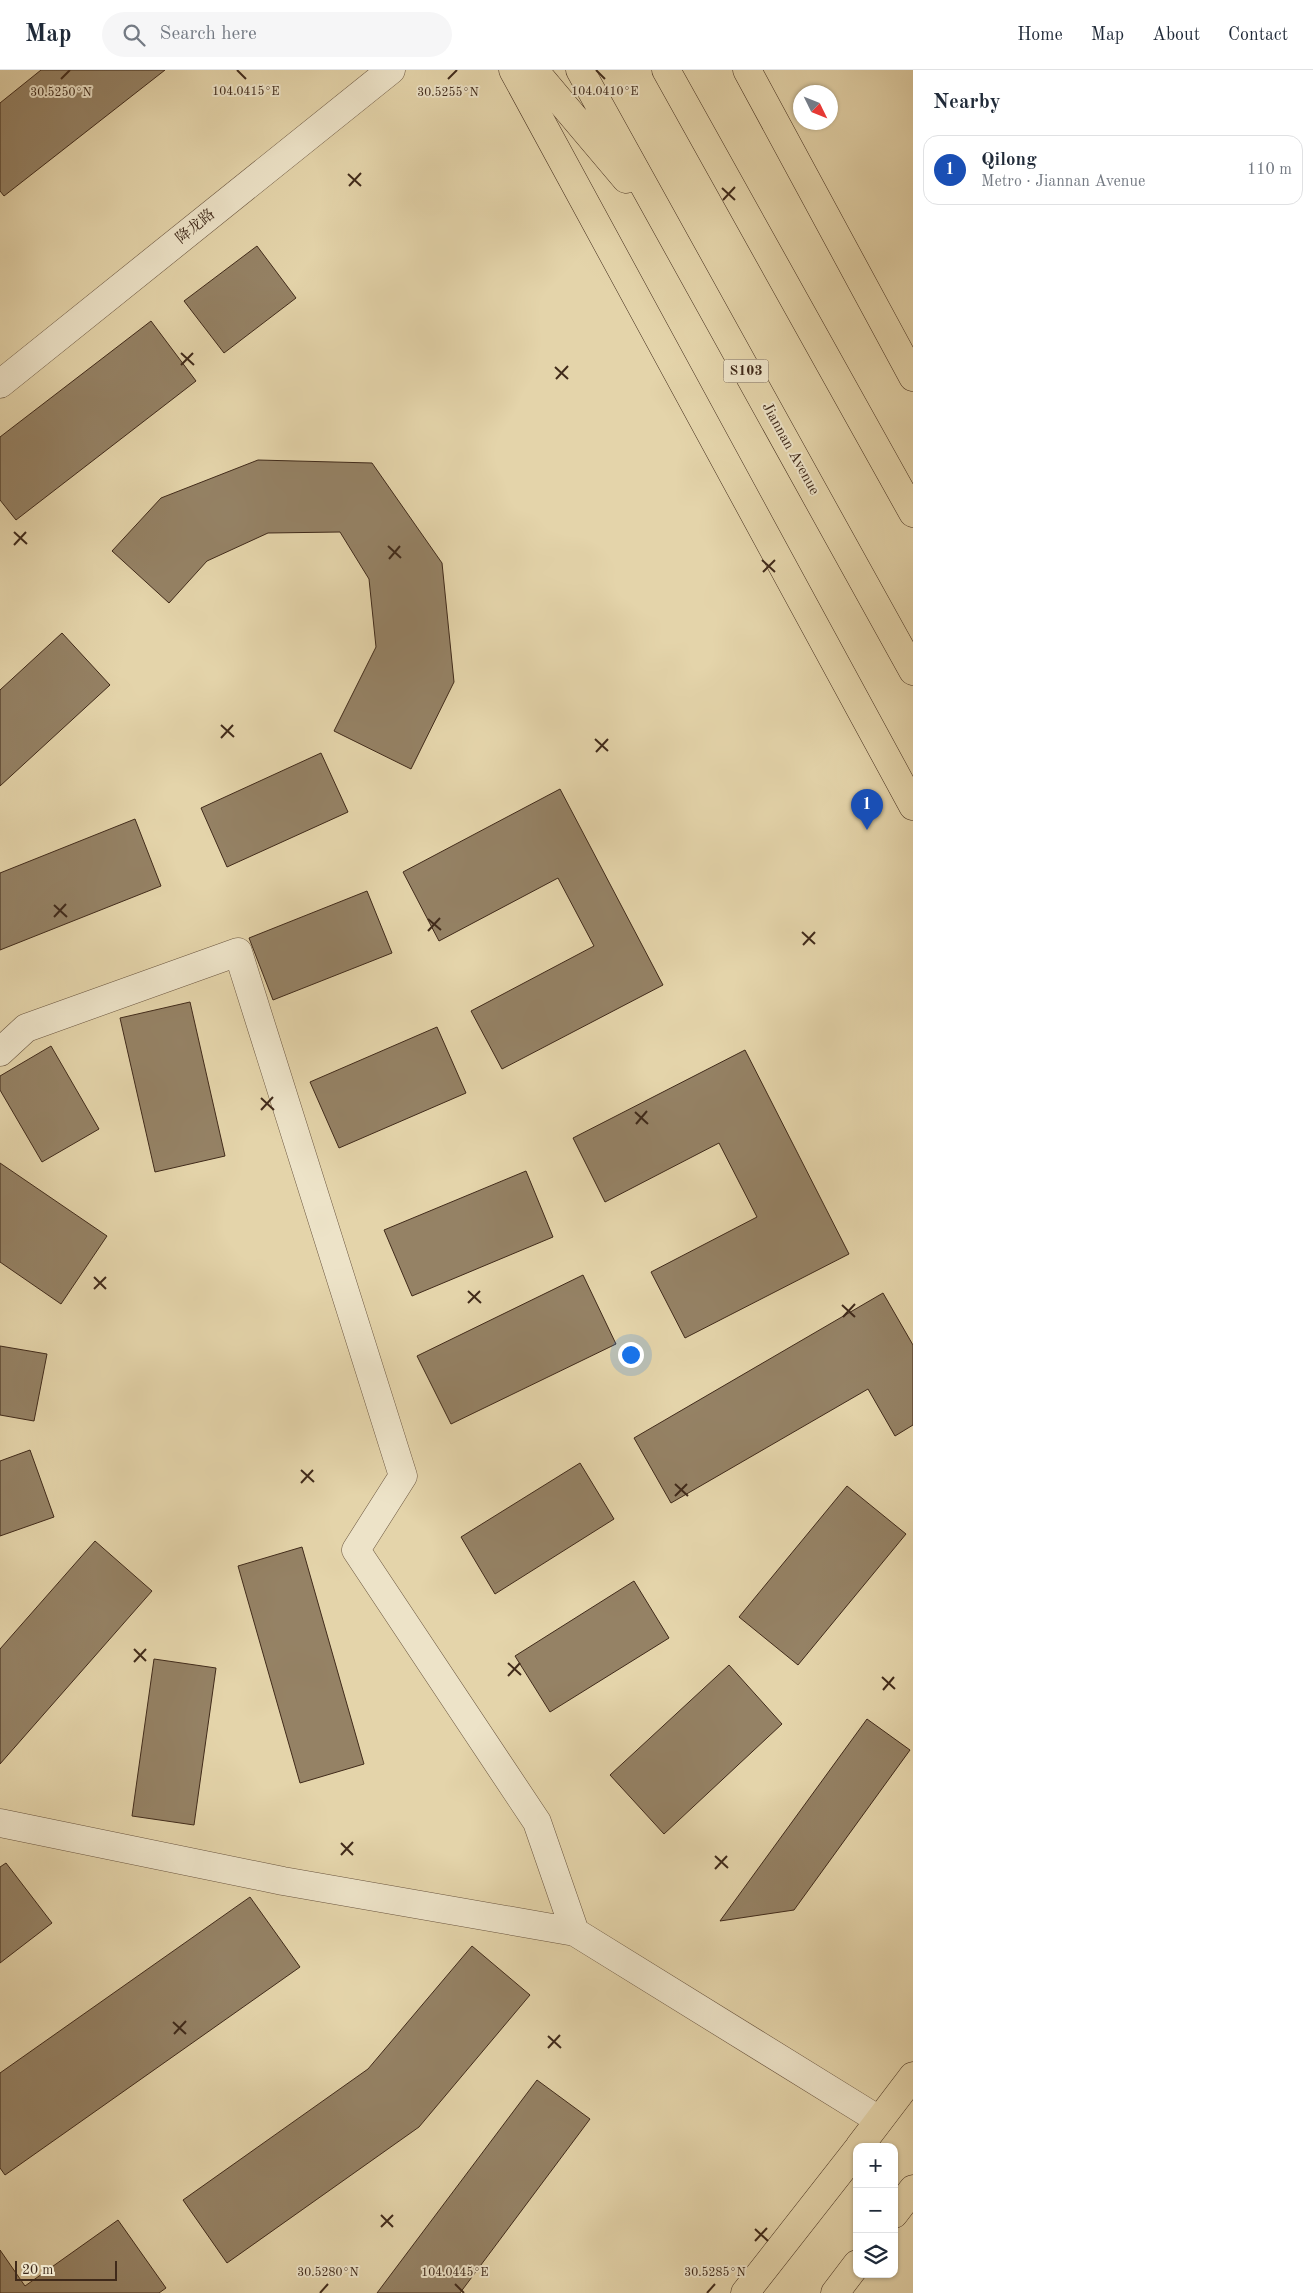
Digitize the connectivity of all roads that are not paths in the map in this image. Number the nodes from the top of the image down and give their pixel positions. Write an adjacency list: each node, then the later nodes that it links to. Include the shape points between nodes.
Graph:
1 (392, 70): 11 (street, 降龙路)
2 (513, 70): 14 (main road)
3 (534, 70): 9 (main road)
4 (580, 70): 9 (main road, Jiannan Avenue / S103)
5 (666, 70): 8 (main road)
6 (688, 70): 8 (main road)
7 (747, 70): 10 (main road)
8 (704, 137): 12 (main road)
9 (663, 223): 13 (main road, Jiannan Avenue / S103)
10 (913, 377)
11 (0, 384)
12 (913, 513)
13 (913, 671)
14 (913, 806)
15 (0, 1052): 17 (street, via 26,1028 238,952 403,1476 356,1550 537,1822)
16 (0, 1823): 17 (street, via 283,1882)
17 (575, 1932): 19 (street)
18 (913, 2076): 19 (main road)
19 (880, 2120): 20 (main road)
20 (862, 2143)
21 (853, 2154): 25 (main road)
22 (913, 2189): 23 (main road)
23 (898, 2209)
24 (853, 2269): 26 (main road)
25 (745, 2293)
26 (835, 2293)

